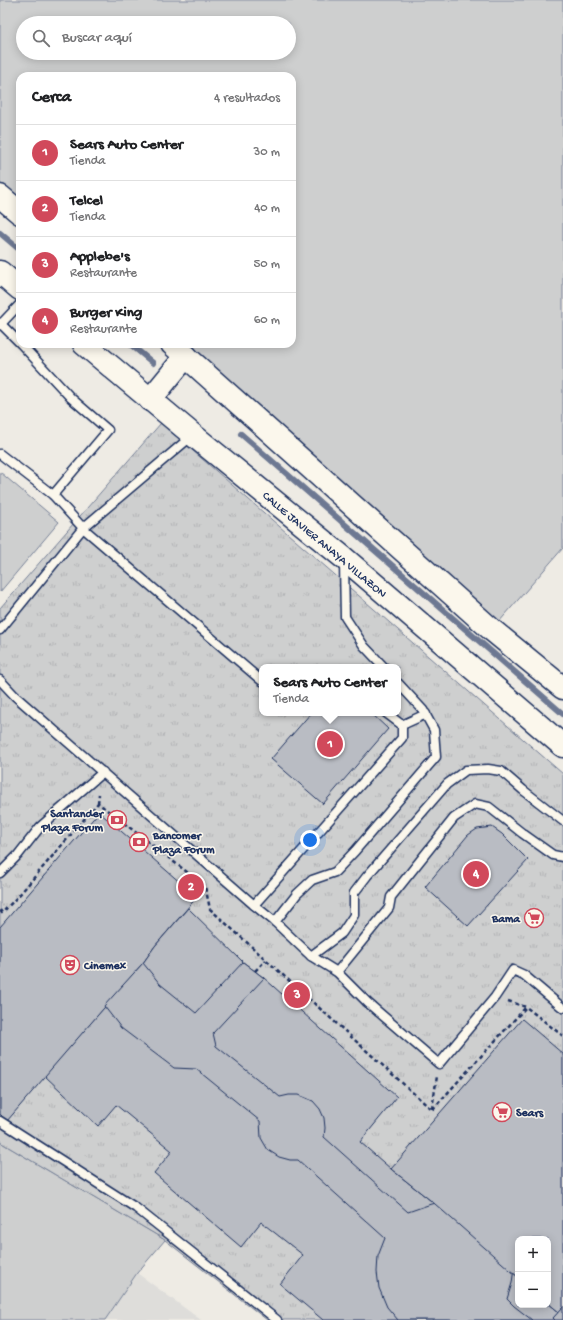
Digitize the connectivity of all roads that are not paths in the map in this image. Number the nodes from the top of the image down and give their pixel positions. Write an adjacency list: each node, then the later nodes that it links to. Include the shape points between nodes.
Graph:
1 (0, 196): 2 (street)
2 (16, 210)
3 (0, 272): 4 (street)
4 (16, 286)
5 (16, 308): 6 (lane)
6 (0, 324): 7 (lane)
7 (16, 338)
8 (26, 348): 14 (lane, via 71,398 108,430)
9 (89, 348): 11 (street, CALLE JAVIER ANAYA VILLAZON)
10 (179, 350): 11 (street); 22 (street, via 492,630)
11 (150, 400): 12 (street, CALLE JAVIER ANAYA VILLAZON)
12 (193, 436): 15 (lane); 16 (street, CALLE JAVIER ANAYA VILLAZON)
13 (0, 454): 14 (lane)
14 (53, 495): 15 (lane)
15 (83, 528): 17 (lane); 19 (lane)
16 (344, 558): 18 (lane, via 345,617 364,646); 26 (street, CALLE JAVIER ANAYA VILLAZON)
17 (0, 630)
18 (381, 664)
19 (259, 678)
20 (0, 680): 27 (lane)
21 (401, 686): 23 (lane)
22 (563, 688)
23 (426, 714): 25 (lane); 32 (lane, via 434,730 436,757 335,872 312,880 297,894)
24 (390, 716): 25 (lane)
25 (402, 725): 31 (lane, via 402,738)
26 (563, 746)
27 (103, 772): 30 (lane, via 40,827); 31 (lane)
28 (563, 821): 33 (lane, via 501,771 466,770 447,784 354,893 354,915 342,933)
29 (563, 857): 34 (lane, via 553,855 489,807 475,804 454,818 391,897 389,908)
30 (0, 873)
31 (254, 906): 32 (lane)
32 (275, 922): 33 (lane)
33 (311, 956): 34 (lane)
34 (336, 972): 35 (lane, via 439,1064 495,997 513,970)
35 (563, 1008)
36 (0, 1121): 37 (lane, via 136,1208)
37 (277, 1320)

